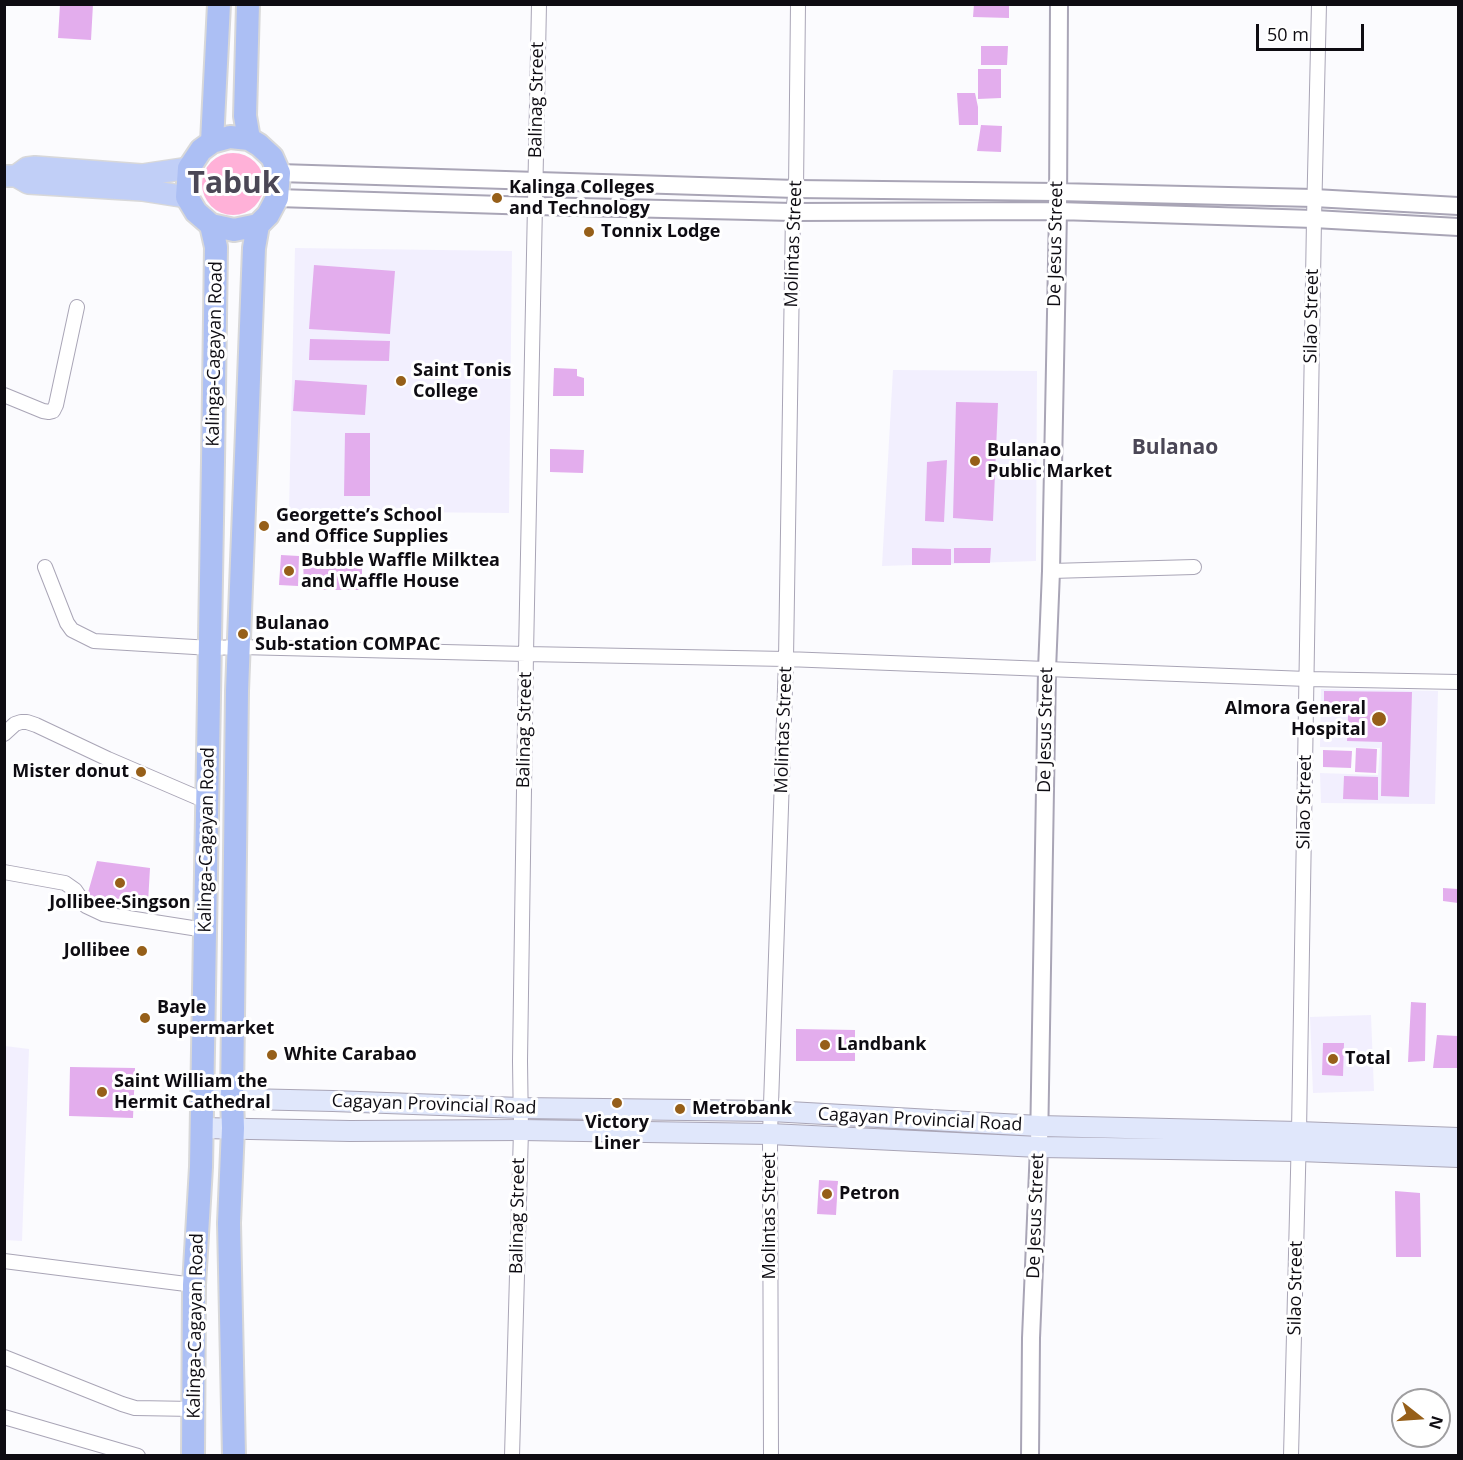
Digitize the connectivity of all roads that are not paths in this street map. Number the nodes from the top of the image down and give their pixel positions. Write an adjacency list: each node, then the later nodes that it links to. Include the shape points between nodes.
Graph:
1 (219, 4): 8 (highway)
2 (248, 4): 7 (highway, via 245,116)
3 (539, 4): 12 (street, Balinag Street)
4 (798, 4): 13 (street, Molintas Street)
5 (1059, 4): 14 (street, De Jesus Street)
6 (1319, 4): 17 (street, Silao Street)
7 (249, 139): 8 (highway, via 230,137); 10 (highway, via 272,157)
8 (212, 142): 9 (highway)
9 (189, 168): 11 (main road, via 142,175 35,167); 15 (highway)
10 (279, 173): 12 (street); 16 (highway)
11 (10, 176): 15 (main road, via 28,183 142,190)
12 (536, 180): 13 (street); 18 (street, Balinag Street)
13 (796, 189): 14 (street); 21 (street, Molintas Street)
14 (1057, 192): 17 (street); 20 (street, De Jesus Street)
15 (187, 197): 23 (highway)
16 (277, 198): 18 (street); 24 (highway)
17 (1314, 198): 19 (street); 22 (street, Silao Street)
18 (535, 206): 21 (street); 33 (street, Balinag Street)
19 (1458, 207)
20 (1058, 211): 21 (street); 22 (street); 30 (street, De Jesus Street)
21 (793, 212): 34 (street, Molintas Street)
22 (1314, 219): 25 (street); 36 (street, Silao Street)
23 (211, 225): 24 (highway, via 234,230); 32 (highway, Kalinga-Cagayan Road, via 216,247)
24 (258, 225): 31 (highway, Kalinga-Cagayan Road, via 254,248)
25 (1458, 227)
26 (76, 307): 27 (street, via 53,411 43,411)
27 (4, 395)
28 (45, 567): 32 (street, via 67,623 81,636 94,641)
29 (1194, 567): 30 (street)
30 (1051, 571): 35 (street, De Jesus Street)
31 (240, 647): 32 (street); 33 (street); 43 (highway, Kalinga-Cagayan Road)
32 (211, 648): 39 (highway, Kalinga-Cagayan Road)
33 (526, 654): 34 (street); 45 (street, Balinag Street)
34 (786, 659): 35 (street); 46 (street, Molintas Street)
35 (1047, 670): 36 (street); 47 (street, De Jesus Street)
36 (1307, 679): 37 (street); 54 (street, Silao Street)
37 (1458, 682)
38 (4, 734): 39 (street, via 15,724 36,725)
39 (208, 802): 41 (highway, Kalinga-Cagayan Road)
40 (4, 872): 41 (street, via 65,883 86,906 103,914)
41 (205, 930): 42 (highway, Kalinga-Cagayan Road)
42 (201, 1098): 43 (main road, Cagayan Provincial Road); 48 (highway, Kalinga-Cagayan Road)
43 (232, 1098): 44 (main road, Cagayan Provincial Road); 49 (highway, Kalinga-Cagayan Road)
44 (350, 1102): 45 (main road, Cagayan Provincial Road); 51 (main road)
45 (520, 1108): 46 (main road, Cagayan Provincial Road); 50 (street, Balinag Street)
46 (771, 1111): 47 (main road, Cagayan Provincial Road); 52 (street, Molintas Street)
47 (1039, 1126): 54 (main road, Cagayan Provincial Road); 55 (street, De Jesus Street)
48 (201, 1128): 49 (main road, Cagayan Provincial Road); 58 (highway, Kalinga-Cagayan Road)
49 (233, 1128): 51 (main road, Cagayan Provincial Road); 64 (highway, Kalinga-Cagayan Road, via 229,1224)
50 (521, 1130): 51 (main road, Cagayan Provincial Road); 52 (main road, Cagayan Provincial Road); 65 (street, Balinag Street)
51 (350, 1131)
52 (770, 1134): 55 (main road, Cagayan Provincial Road); 66 (street, Molintas Street)
53 (1458, 1138): 54 (main road, Cagayan Provincial Road)
54 (1299, 1141): 55 (main road, Cagayan Provincial Road); 56 (main road, Cagayan Provincial Road); 68 (street, Silao Street)
55 (1039, 1147): 67 (street, De Jesus Street)
56 (1458, 1157)
57 (4, 1261): 58 (street)
58 (194, 1285): 60 (highway, Kalinga-Cagayan Road)
59 (4, 1357): 60 (street, via 135,1408)
60 (194, 1409): 63 (highway, Kalinga-Cagayan Road)
61 (4, 1417): 62 (street)
62 (138, 1455)
63 (193, 1455)
64 (234, 1455)
65 (512, 1455)
66 (771, 1455)
67 (1030, 1455)
68 (1291, 1455)

